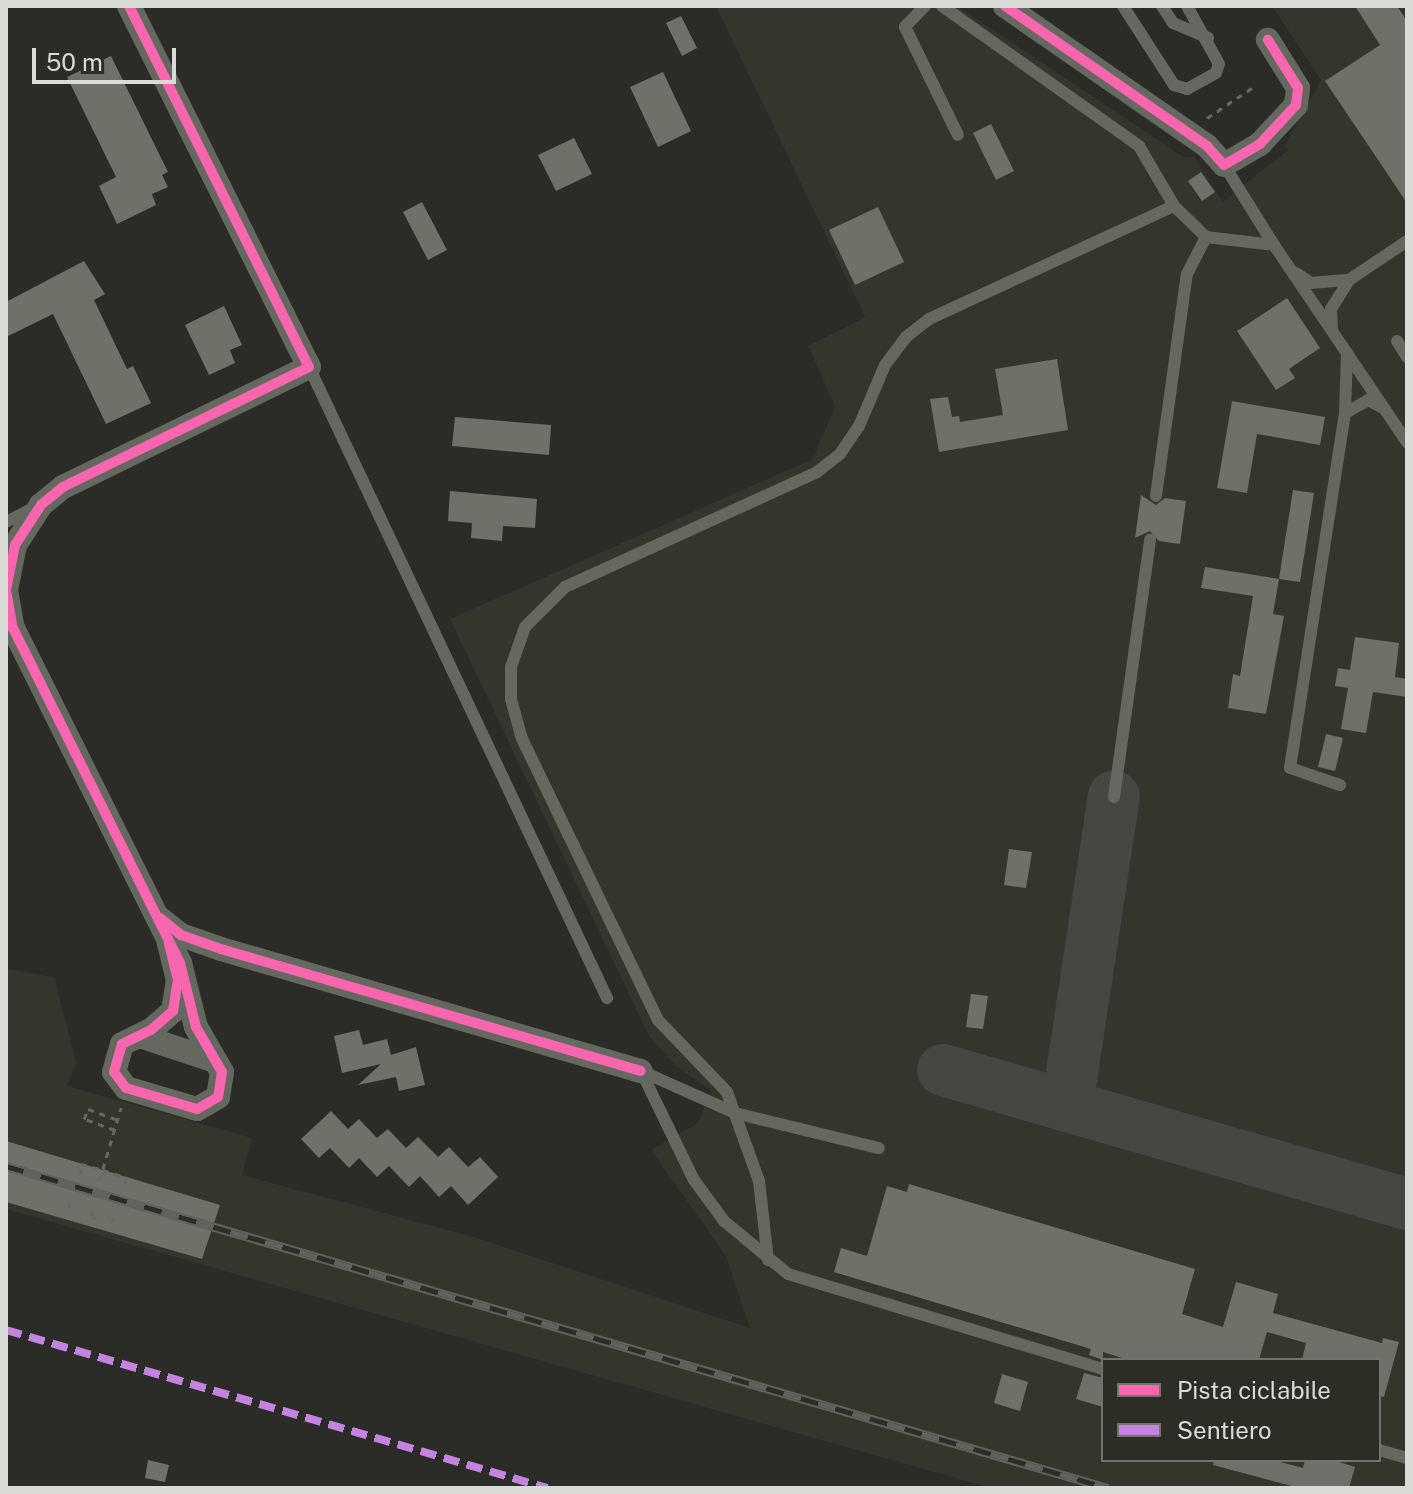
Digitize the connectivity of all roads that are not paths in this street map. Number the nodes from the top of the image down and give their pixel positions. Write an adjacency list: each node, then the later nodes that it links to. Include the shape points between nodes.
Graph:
1 (925, 6): 10 (lane, via 905,27)
2 (942, 6): 12 (lane, via 1139,146)
3 (1005, 6): 11 (street, via 1207,146)
4 (1123, 6): 8 (lane, via 1182,89 1216,73 1217,55)
5 (1162, 6): 8 (lane, via 1173,23)
6 (1187, 6): 8 (lane)
7 (134, 9): 22 (street)
8 (1208, 38)
9 (1268, 40): 11 (street, via 1298,88 1296,105 1260,144)
10 (958, 135)
11 (1224, 165): 15 (lane)
12 (1174, 206): 13 (lane); 38 (lane, via 929,319 906,337 885,365 859,426 840,454 817,472 565,587 525,627 511,667 511,699 522,739 658,1020 695,1063 719,1079)
13 (1206, 237): 15 (lane); 26 (lane, via 1187,274)
14 (1407, 241): 17 (lane)
15 (1274, 245): 16 (lane)
16 (1289, 267): 17 (lane, via 1311,283); 18 (lane)
17 (1349, 280): 18 (lane, via 1331,309)
18 (1333, 333): 20 (lane)
19 (1397, 341): 21 (lane)
20 (1347, 353): 23 (lane); 24 (lane)
21 (1407, 357)
22 (309, 367): 27 (street, via 63,487); 34 (lane)
23 (1386, 411): 24 (lane, via 1368,400); 25 (lane)
24 (1345, 413): 30 (lane, via 1290,768)
25 (1407, 442)
26 (1156, 496)
27 (41, 505): 28 (lane); 32 (street, via 15,545 6,590 9,612)
28 (6, 522)
29 (1150, 540): 31 (lane)
30 (1340, 785)
31 (1114, 797)
32 (156, 916): 33 (street); 37 (street, via 181,935 221,949)
33 (169, 943): 35 (street, via 178,998 164,1021); 36 (street, via 187,980 196,1027)
34 (607, 998)
35 (140, 1036): 36 (street); 36 (street, via 122,1044 113,1062 126,1088 197,1109 209,1105 223,1085)
36 (215, 1061)
37 (641, 1071): 38 (lane); 40 (lane, via 694,1180 724,1221)
38 (735, 1113): 39 (lane); 40 (lane, via 759,1181)
39 (879, 1148)
40 (768, 1260): 41 (lane, via 812,1283)
41 (1101, 1368)
42 (1381, 1451): 43 (lane)
43 (1407, 1458)

